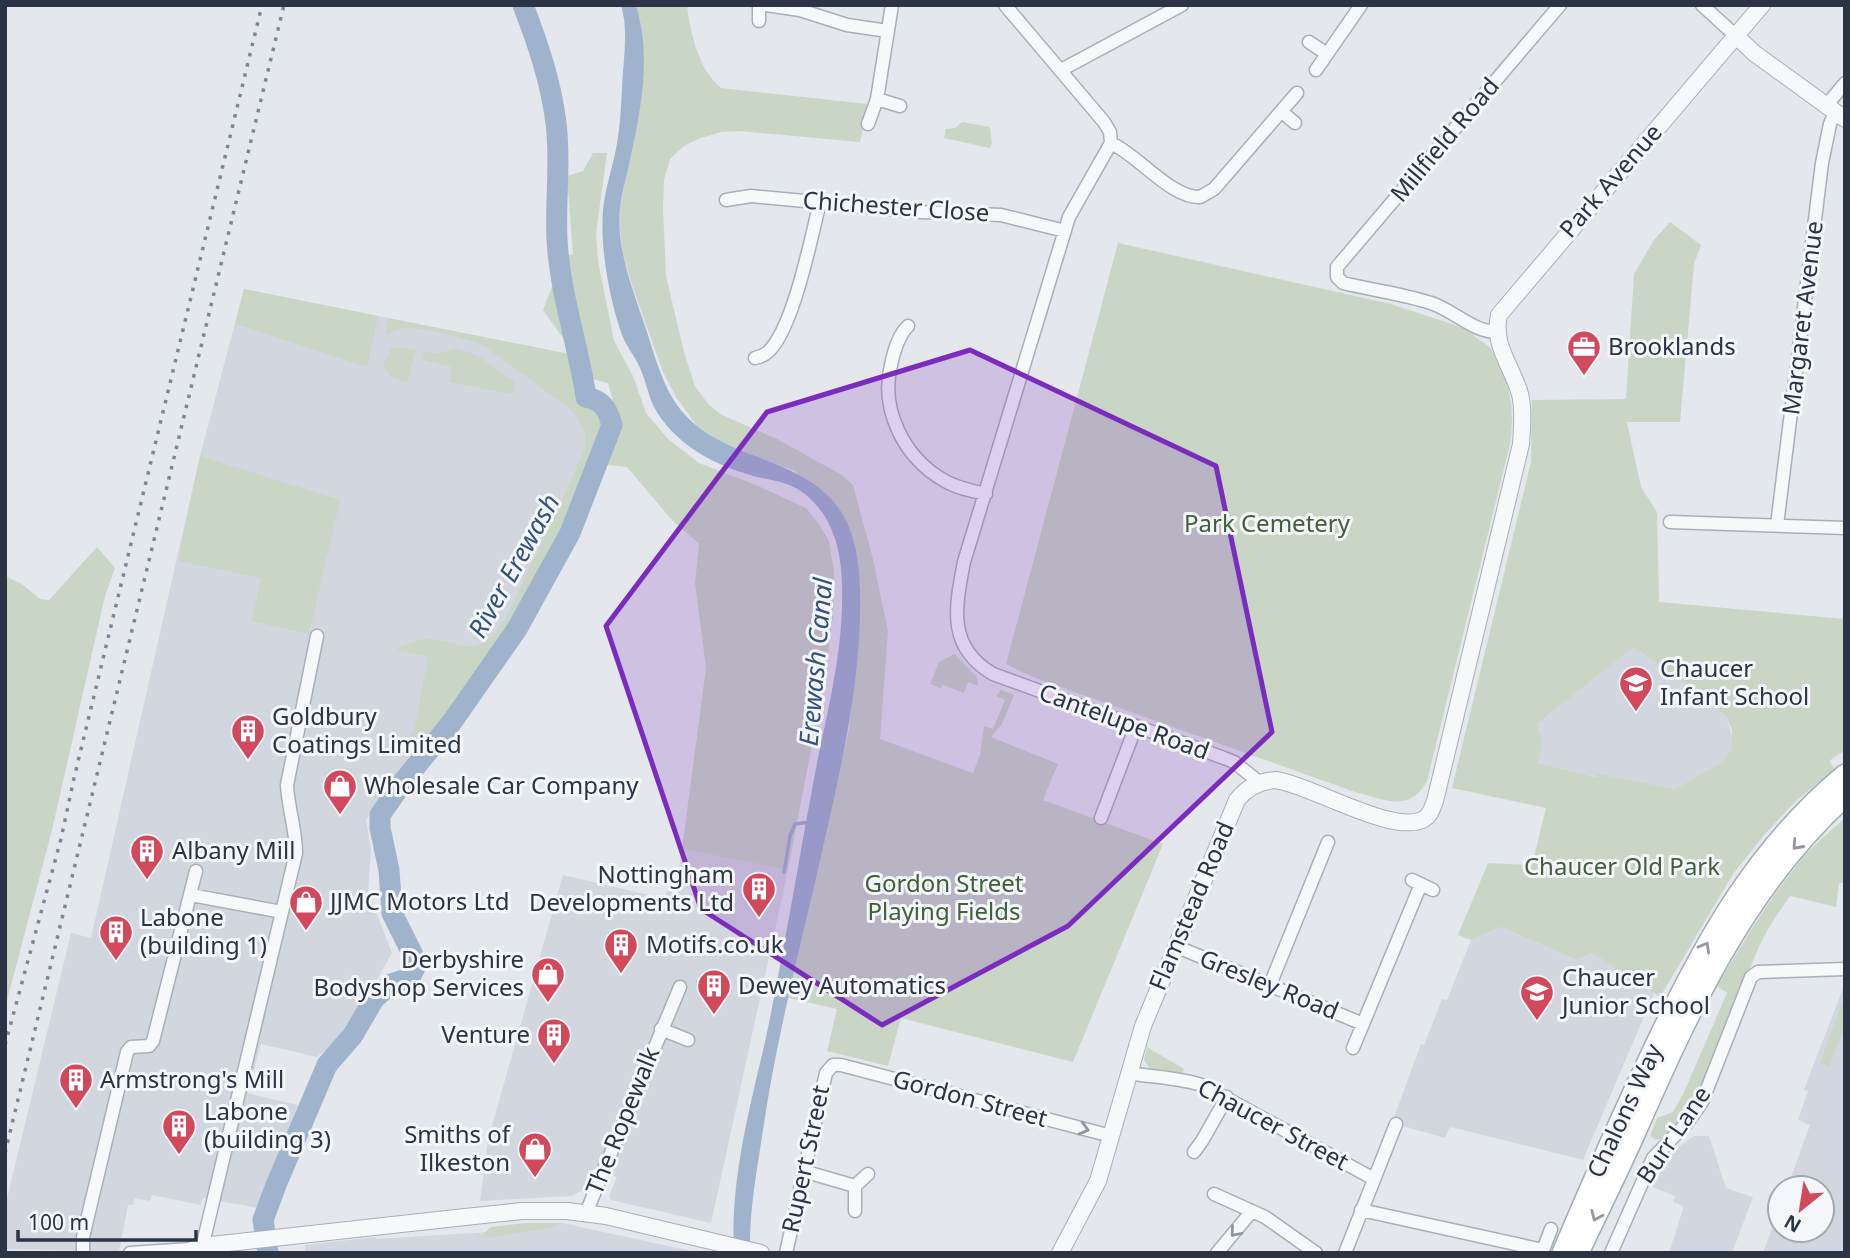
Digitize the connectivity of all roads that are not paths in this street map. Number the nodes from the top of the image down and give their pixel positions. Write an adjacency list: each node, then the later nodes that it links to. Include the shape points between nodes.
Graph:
1 (760, 5): 10 (street)
2 (766, 5): 11 (street)
3 (892, 5): 11 (street)
4 (1005, 5): 15 (street)
5 (1182, 5): 15 (street)
6 (1361, 5): 14 (street)
7 (1560, 5): 30 (street, Millfield Road, via 1337,267 1343,284 1434,304 1484,331)
8 (1702, 5): 12 (street)
9 (1762, 5): 12 (street, Park Avenue)
10 (759, 20)
11 (888, 31): 19 (street)
12 (1736, 36): 22 (street); 30 (street, Park Avenue, via 1502,309)
13 (1309, 42): 14 (street)
14 (1327, 54): 16 (street)
15 (1061, 70): 25 (street, via 1108,128)
16 (1316, 70)
17 (1845, 83): 22 (street)
18 (1297, 93): 21 (street)
19 (877, 99): 20 (street); 24 (street)
20 (900, 106)
21 (1282, 111): 23 (street); 25 (street, via 1214,189 1200,197 1180,193)
22 (1835, 112): 34 (street, Margaret Avenue, via 1822,163)
23 (1295, 123)
24 (868, 124)
25 (1111, 143): 28 (street, Cantelupe Road, via 1072,210)
26 (726, 200): 27 (street, Chichester Close, via 751,196)
27 (820, 202): 28 (street, Chichester Close, via 1001,215); 31 (street, via 790,309 774,345)
28 (1065, 231): 32 (street, Cantelupe Road)
29 (908, 326): 32 (street, via 898,342 887,383 895,426 937,476)
30 (1497, 332): 39 (street, via 1520,395 1521,444 1430,814 1410,823 1384,820 1283,781)
31 (755, 358)
32 (986, 494): 37 (street, Cantelupe Road, via 964,562 959,597 958,629 968,653 993,674)
33 (1670, 522): 34 (street)
34 (1777, 525): 35 (street)
35 (1845, 528)
36 (317, 636): 46 (street, via 289,772 296,853)
37 (1136, 726): 39 (street, Cantelupe Road, via 1234,762); 41 (street)
38 (1845, 774): 72 (main road, Chalons Way, one-way to 38, via 1709,938 1742,885 1786,830)
39 (1259, 782): 47 (street, Flamstead Road, via 1237,800)
40 (1845, 797): 81 (main road, Chalons Way, one-way to 81, via 1787,856 1720,954)
41 (1101, 818)
42 (1328, 842): 49 (street, via 1314,860)
43 (196, 871): 45 (street)
44 (1422, 885): 51 (street, Gresley Road)
45 (191, 894): 46 (street); 73 (street, via 153,1041 127,1052 85,1225)
46 (282, 912): 71 (street)
47 (1175, 946): 49 (street, Gresley Road); 56 (street, Flamstead Road)
48 (1845, 970): 82 (street, Burr Lane, via 1758,972 1751,977 1702,1102 1653,1158)
49 (1270, 985): 51 (street, Gresley Road)
50 (680, 987): 52 (street, The Ropewalk)
51 (1363, 1024): 54 (street, Gresley Road)
52 (661, 1030): 53 (street, The Ropewalk); 69 (street, The Ropewalk)
53 (688, 1040)
54 (1353, 1048)
55 (829, 1067): 59 (street, Gordon Street, one-way to 59, via 841,1065); 61 (street, Rupert Street)
56 (1128, 1073): 57 (street, Chaucer Street, via 1196,1082); 59 (street, Flamstead Road)
57 (1227, 1097): 60 (street); 63 (street, Chaucer Street)
58 (1396, 1125): 63 (street)
59 (1111, 1136): 77 (street, Flamstead Road, via 1095,1188)
60 (1194, 1152)
61 (803, 1171): 64 (street); 76 (street, Rupert Street)
62 (868, 1174): 64 (street)
63 (1374, 1179): 66 (street)
64 (855, 1186): 67 (street)
65 (1214, 1194): 68 (street)
66 (1361, 1210): 72 (street); 80 (street)
67 (855, 1211)
68 (1252, 1211): 78 (street, one-way to 78); 79 (street)
69 (586, 1213): 71 (street, via 456,1217 285,1235); 75 (street)
70 (1551, 1229): 72 (street)
71 (194, 1250): 74 (street)
72 (1549, 1252)
73 (83, 1253)
74 (130, 1253)
75 (761, 1253)
76 (786, 1253)
77 (1060, 1253)
78 (1217, 1253)
79 (1316, 1253)
80 (1345, 1253)
81 (1579, 1253)
82 (1611, 1253)

